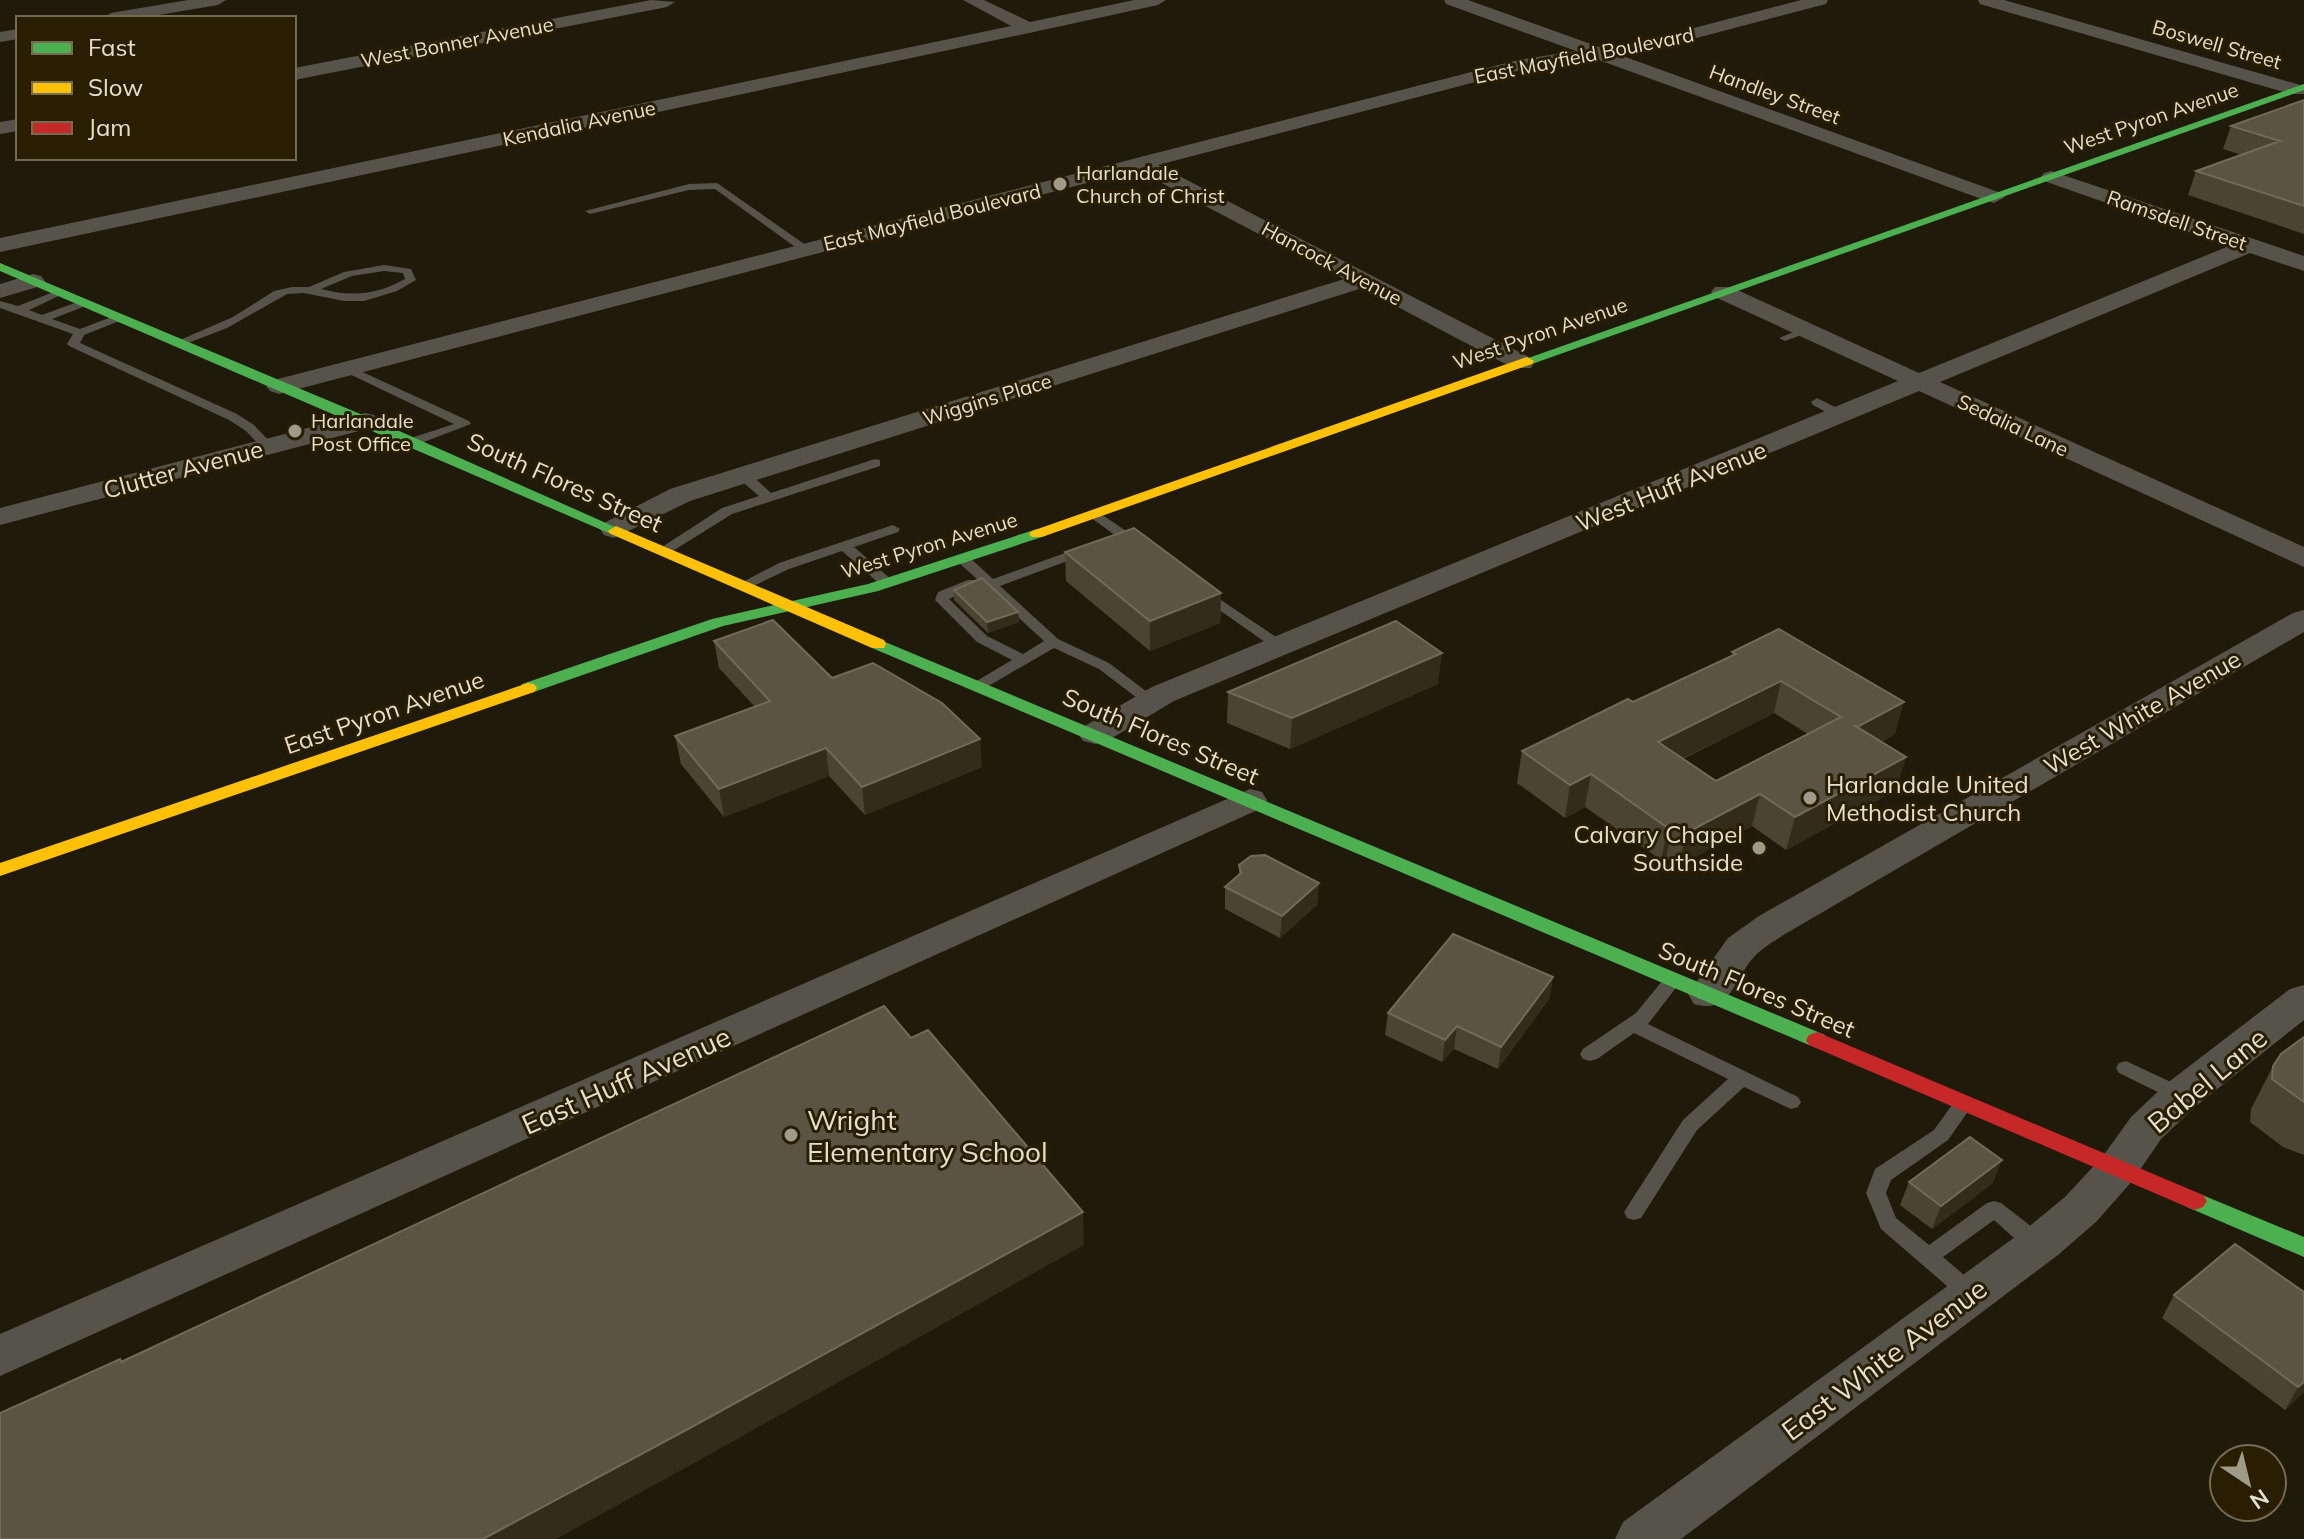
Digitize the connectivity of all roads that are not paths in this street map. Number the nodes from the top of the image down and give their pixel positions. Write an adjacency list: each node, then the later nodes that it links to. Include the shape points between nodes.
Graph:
1 (218, 0): 8 (street)
2 (971, 0): 9 (street)
3 (1158, 0): 9 (street, Kendalia Avenue)
4 (1452, 0): 10 (street, Handley Street)
5 (1820, 0): 10 (street, East Mayfield Boulevard, via 1645,46)
6 (1986, 0): 12 (street, Boswell Street)
7 (667, 2): 11 (street, West Bonner Avenue)
8 (123, 16)
9 (1029, 28): 17 (street, Kendalia Avenue)
10 (1594, 52): 13 (street, East Mayfield Boulevard, via 1524,64); 15 (street, Handley Street)
11 (296, 74)
12 (2301, 88): 14 (street, West Pyron Avenue)
13 (1141, 164): 19 (street, East Mayfield Boulevard); 22 (street, Hancock Avenue)
14 (2051, 177): 15 (street, West Pyron Avenue); 18 (street, Ramsdell Street)
15 (1994, 197): 26 (street, West Pyron Avenue)
16 (590, 211): 19 (lane, via 689,187 717,186)
17 (0, 245)
18 (2250, 245): 20 (street, Ramsdell Street); 37 (street, West Huff Avenue)
19 (806, 250): 36 (street, East Mayfield Boulevard)
20 (2304, 264)
21 (0, 267): 23 (street, South Flores Street)
22 (1365, 280): 35 (street, Hancock Avenue); 45 (street, Wiggins Place)
23 (33, 281): 25 (street); 27 (street, South Flores Street)
24 (314, 288): 24 (lane, via 336,297 363,298 411,280 407,271 390,266); 34 (lane, via 267,297 239,318)
25 (0, 291)
26 (1723, 292): 35 (street, West Pyron Avenue); 37 (street, Sedalia Lane, via 1795,334)
27 (60, 293): 28 (street, South Flores Street); 30 (lane)
28 (84, 303): 31 (street, South Flores Street); 32 (lane)
29 (0, 304): 30 (lane)
30 (19, 310): 32 (lane)
31 (118, 318): 33 (lane); 34 (street, South Flores Street)
32 (42, 319): 33 (lane)
33 (80, 333): 43 (lane, via 73,344 233,417)
34 (179, 343): 38 (street, South Flores Street)
35 (1522, 363): 47 (street, West Pyron Avenue)
36 (345, 368): 38 (street, East Mayfield Boulevard); 42 (lane, via 465,424)
37 (1921, 383): 40 (street, West Huff Avenue); 57 (street, Sedalia Lane)
38 (279, 386): 41 (street, South Flores Street)
39 (1817, 402): 40 (lane)
40 (1843, 416): 66 (street, West Huff Avenue)
41 (365, 421): 42 (street, South Flores Street); 43 (street, Clutter Avenue)
42 (412, 442): 49 (street, South Flores Street)
43 (268, 447): 48 (street, Clutter Avenue)
44 (875, 463): 46 (lane)
45 (743, 475): 46 (lane); 49 (street, Wiggins Place, via 680,495)
46 (769, 498): 55 (lane, via 727,511)
47 (1095, 514): 51 (lane); 58 (street, West Pyron Avenue)
48 (0, 517)
49 (614, 529): 55 (street, South Flores Street)
50 (893, 529): 53 (lane)
51 (1123, 535): 52 (lane); 56 (lane)
52 (1109, 540)
53 (844, 546): 60 (lane); 61 (lane)
54 (1094, 546): 59 (lane)
55 (663, 551): 61 (street, South Flores Street)
56 (1147, 552)
57 (2304, 558)
58 (963, 559): 59 (lane); 60 (street, West Pyron Avenue)
59 (989, 581): 65 (lane); 67 (lane, via 943,595 942,600 982,639)
60 (887, 583): 63 (street, West Pyron Avenue)
61 (742, 586): 63 (street, South Flores Street)
62 (1196, 586): 66 (lane)
63 (787, 607): 68 (street, South Flores Street); 72 (street, East Pyron Avenue, via 718,622)
64 (2304, 619): 74 (street, West White Avenue, via 1772,925 1741,947)
65 (1053, 642): 67 (lane); 69 (lane, via 1104,666)
66 (1280, 646): 69 (street, West Huff Avenue)
67 (1022, 659): 68 (lane)
68 (980, 685): 70 (street, South Flores Street)
69 (1150, 701): 70 (street, West Huff Avenue)
70 (1095, 734): 71 (street, South Flores Street)
71 (1250, 800): 73 (street, South Flores Street); 89 (street, East Huff Avenue)
72 (0, 870)
73 (1673, 980): 74 (street, South Flores Street); 76 (lane)
74 (1708, 994): 82 (street, South Flores Street)
75 (2304, 999): 80 (street, Babel Lane)
76 (1634, 1025): 77 (lane); 79 (lane)
77 (1590, 1054)
78 (2126, 1068): 80 (lane)
79 (1742, 1078): 81 (lane); 84 (lane, via 1690,1125)
80 (2181, 1095): 83 (street, Babel Lane, via 2146,1128)
81 (1791, 1102)
82 (1964, 1103): 83 (street, South Flores Street); 87 (lane, via 1941,1135 1882,1175 1876,1193 1888,1223)
83 (2118, 1168): 85 (street, East White Avenue); 86 (street, South Flores Street)
84 (1634, 1212)
85 (2039, 1244): 87 (lane, via 1994,1209); 88 (street, East White Avenue)
86 (2304, 1247)
87 (1928, 1257): 88 (lane)
88 (1971, 1294): 90 (street, East White Avenue)
89 (0, 1356)
90 (1641, 1539)

